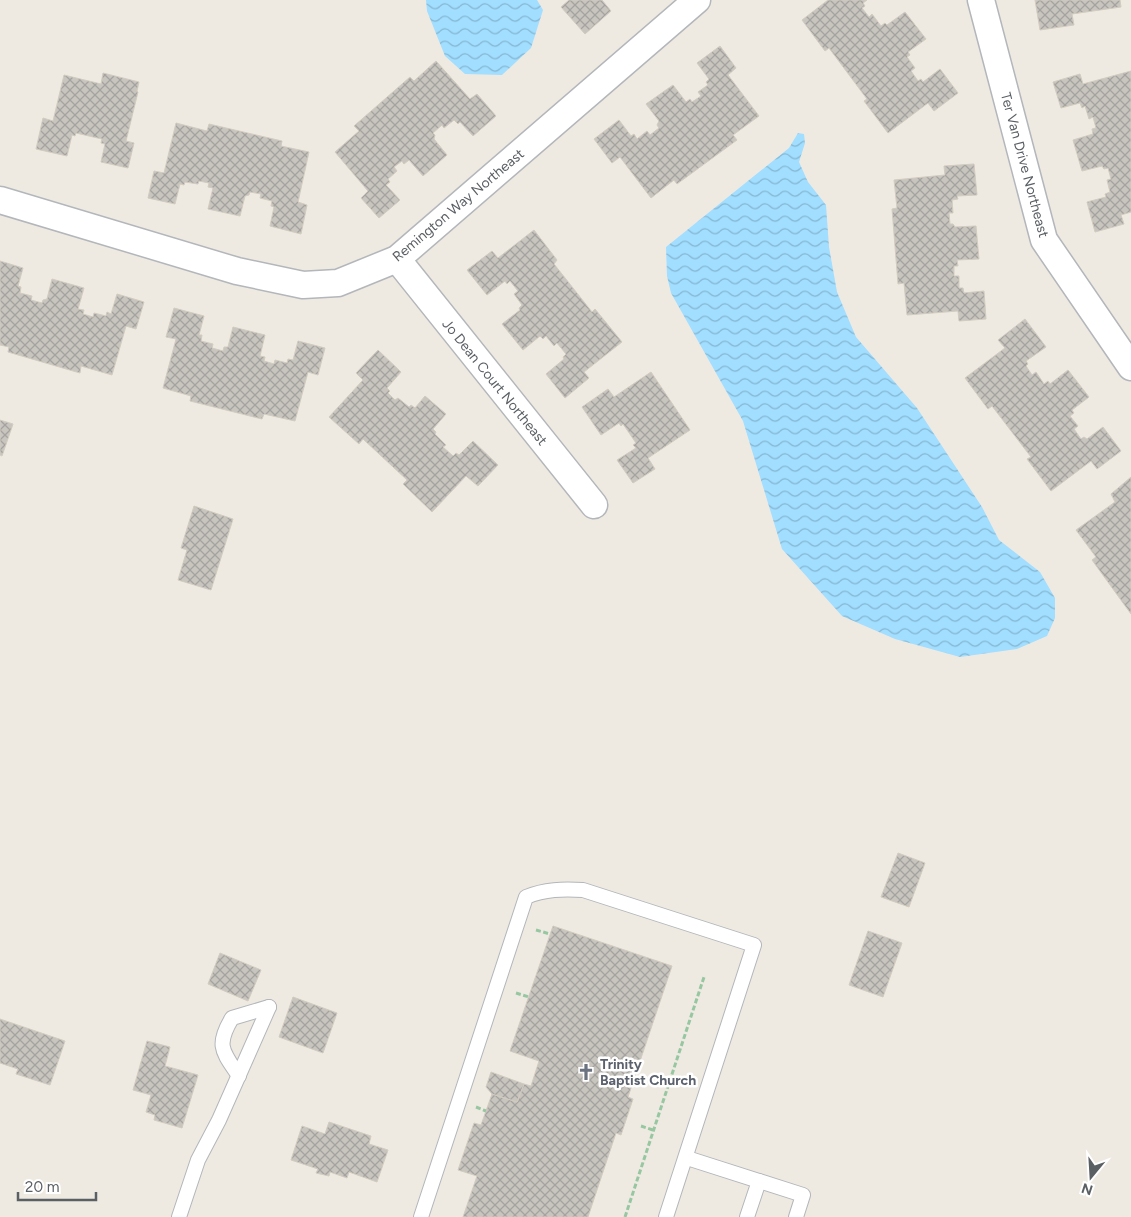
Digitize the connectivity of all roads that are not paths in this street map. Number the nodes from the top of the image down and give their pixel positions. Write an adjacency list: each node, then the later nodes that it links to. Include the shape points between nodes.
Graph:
1 (697, 0): 4 (street, Remington Way Northeast)
2 (981, 0): 5 (street, Ter Van Drive Northeast, via 1044,240)
3 (0, 200): 4 (street, Remington Way Northeast, via 237,271 303,285 338,283)
4 (397, 259): 6 (street, Jo Dean Court Northeast)
5 (1131, 367)
6 (594, 506)
7 (239, 1076): 7 (lane, via 225,1055 221,1042 224,1030 232,1018 269,1007); 10 (lane, via 198,1160)
8 (686, 1158): 9 (lane); 11 (lane, via 754,945 583,890 540,891 526,897); 12 (lane)
9 (759, 1181): 13 (lane); 14 (lane, via 803,1195)
10 (179, 1217)
11 (422, 1217)
12 (666, 1217)
13 (747, 1217)
14 (796, 1217)

